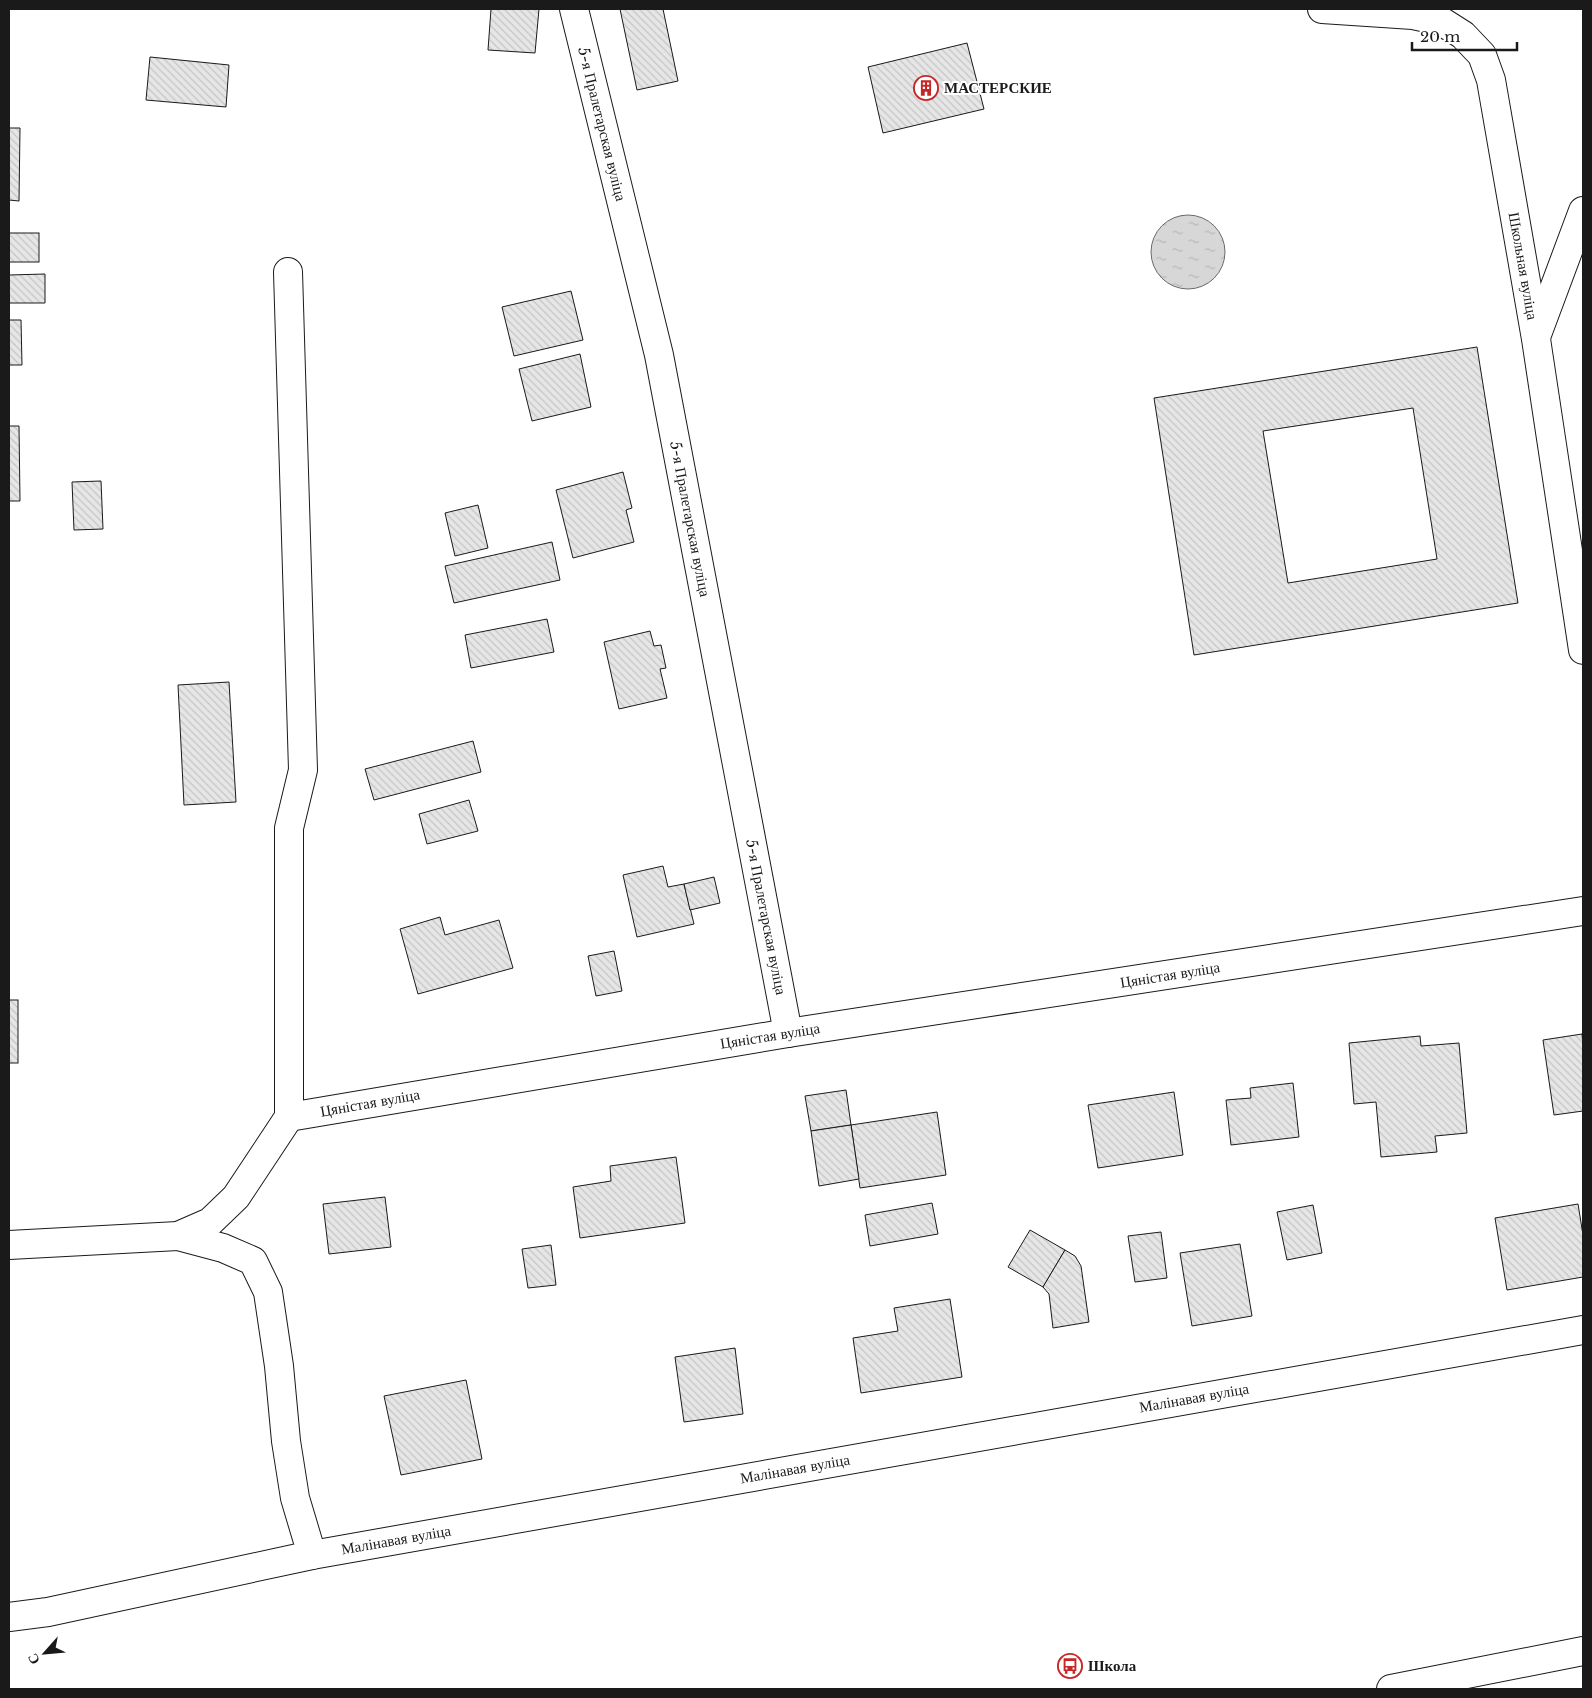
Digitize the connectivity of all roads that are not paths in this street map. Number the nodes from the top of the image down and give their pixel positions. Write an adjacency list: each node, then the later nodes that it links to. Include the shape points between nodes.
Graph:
1 (574, 9): 8 (street, 5-я Пралетарская вуліца, via 659,355)
2 (1322, 9): 5 (street, Школьная вуліца, via 1413,15 1441,21 1463,35 1482,55 1491,80)
3 (1583, 211): 5 (street)
4 (288, 272): 9 (street, via 303,770 289,828)
5 (1536, 339): 6 (street, Школьная вуліца)
6 (1583, 650)
7 (1583, 911): 8 (street, Цяністая вуліца)
8 (788, 1033): 9 (street, Цяністая вуліца)
9 (290, 1117): 10 (street, via 236,1197 210,1222)
10 (178, 1236): 11 (street); 13 (street, via 223,1248 253,1261 268,1292 295,1498)
11 (9, 1245)
12 (1583, 1330): 13 (street, Малінавая вуліца)
13 (312, 1555): 14 (street, Малінавая вуліца, via 48,1612)
14 (9, 1617)
15 (1583, 1651): 16 (street)
16 (1394, 1689)

